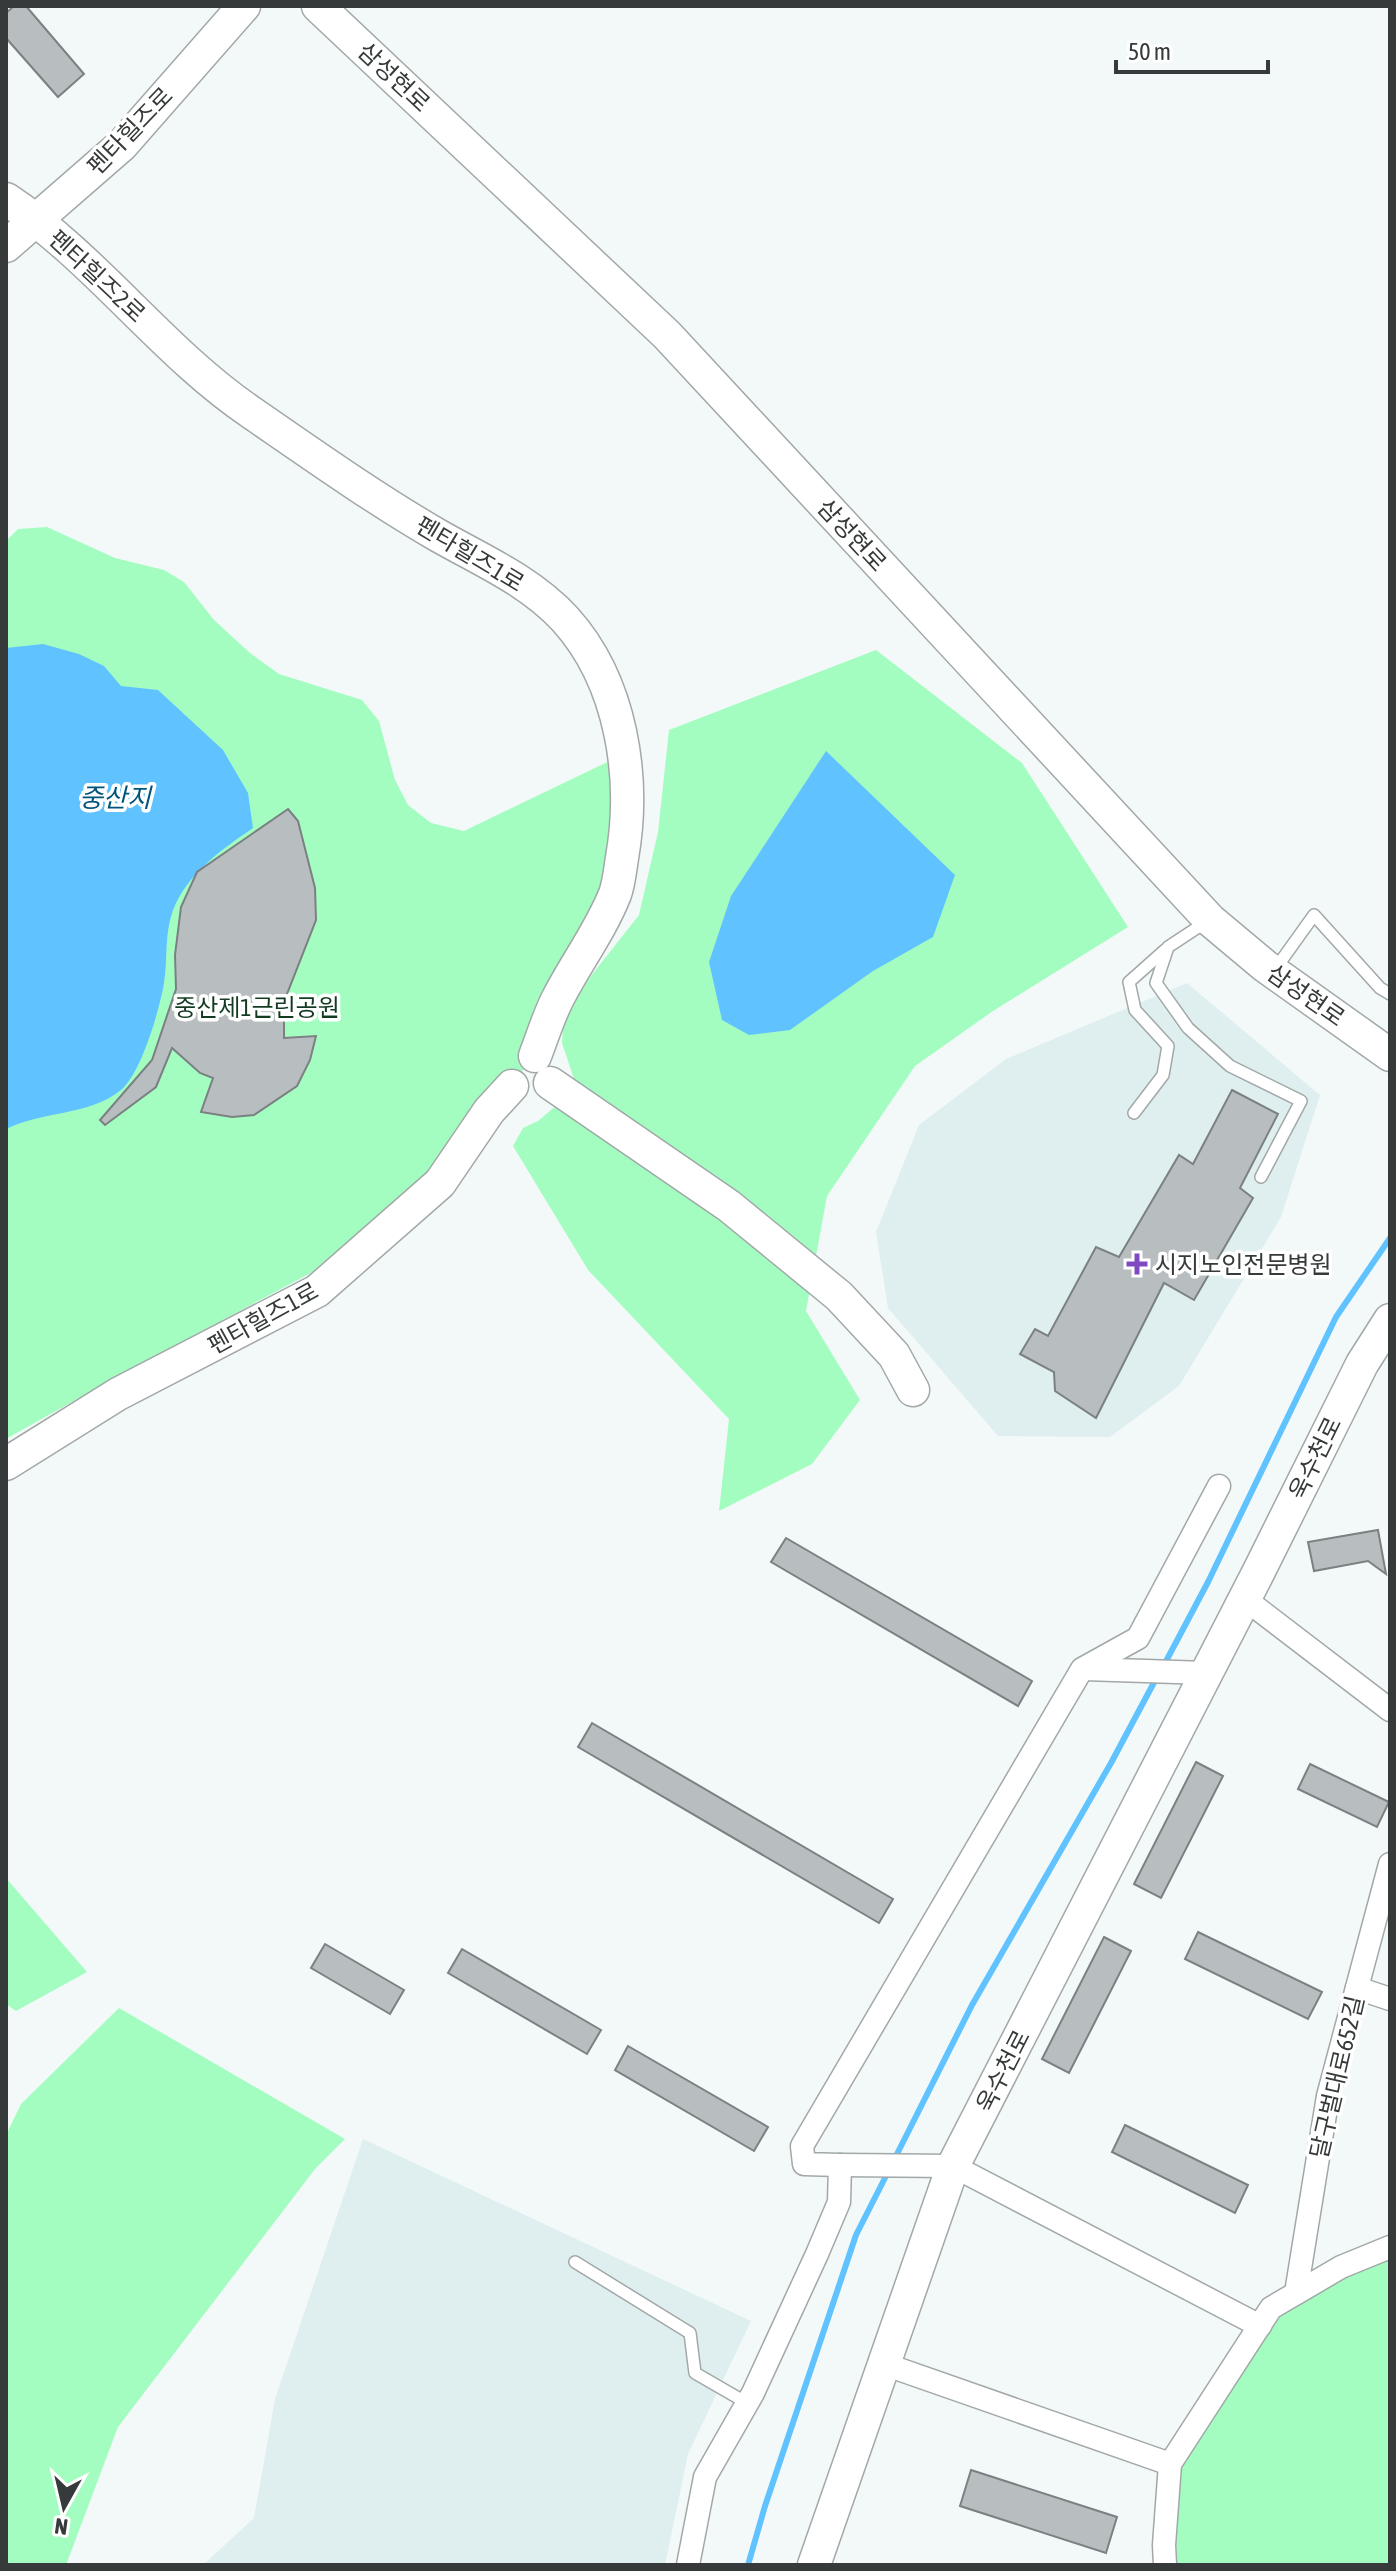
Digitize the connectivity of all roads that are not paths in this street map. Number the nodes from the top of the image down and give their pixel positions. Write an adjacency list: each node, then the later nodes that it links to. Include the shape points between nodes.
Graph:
1 (244, 6): 4 (main road, 펜타힐즈로, via 122,145)
2 (318, 6): 7 (main road, 삼성현로, via 667,335)
3 (6, 199): 4 (main road, 펜타힐즈2로)
4 (38, 220): 5 (main road, 펜타힐즈로); 6 (main road, 펜타힐즈2로)
5 (6, 246)
6 (185, 357): 12 (main road, 펜타힐즈1로, via 245,409 534,592 565,620 594,660 610,698 626,764 628,824 615,892 556,1000)
7 (1210, 920): 8 (lane); 9 (main road, 삼성현로)
8 (1168, 947): 13 (lane, via 1129,982 1135,1010 1168,1046 1163,1075); 14 (lane, via 1156,983 1188,1028 1230,1066 1301,1101)
9 (1273, 972): 10 (lane, via 1314,915); 11 (main road, 삼성현로)
10 (1390, 994)
11 (1390, 1055)
12 (542, 1069): 16 (main road, via 729,1206 839,1296 894,1355); 17 (main road, 펜타힐즈1로, via 528,1056 516,1061 510,1072 512,1086 440,1183 317,1291 118,1394)
13 (1134, 1113)
14 (1261, 1177)
15 (1390, 1320): 19 (main road, 욱수천로, via 1362,1364)
16 (913, 1390)
17 (6, 1464)
18 (1219, 1486): 20 (street, via 1138,1638)
19 (1245, 1599): 21 (main road, 욱수천로); 22 (street)
20 (1082, 1669): 21 (street); 26 (street, via 802,2146 804,2164)
21 (1207, 1673): 27 (main road, 욱수천로)
22 (1390, 1710)
23 (1390, 1864): 24 (street, 달구벌대로652길)
24 (1357, 1988): 25 (street); 30 (street, 달구벌대로652길, via 1328,2096)
25 (1390, 1999)
26 (840, 2165): 27 (street); 33 (street, via 839,2202)
27 (953, 2166): 31 (street); 32 (main road, 욱수천로)
28 (1390, 2247): 30 (street)
29 (575, 2262): 33 (lane, via 690,2333 695,2373)
30 (1296, 2293): 31 (street, via 1271,2308)
31 (1260, 2326): 34 (street)
32 (884, 2364): 34 (street); 36 (main road, 욱수천로)
33 (747, 2403): 35 (street, via 705,2477)
34 (1170, 2464): 37 (street)
35 (688, 2565)
36 (814, 2565)
37 (1165, 2565)

